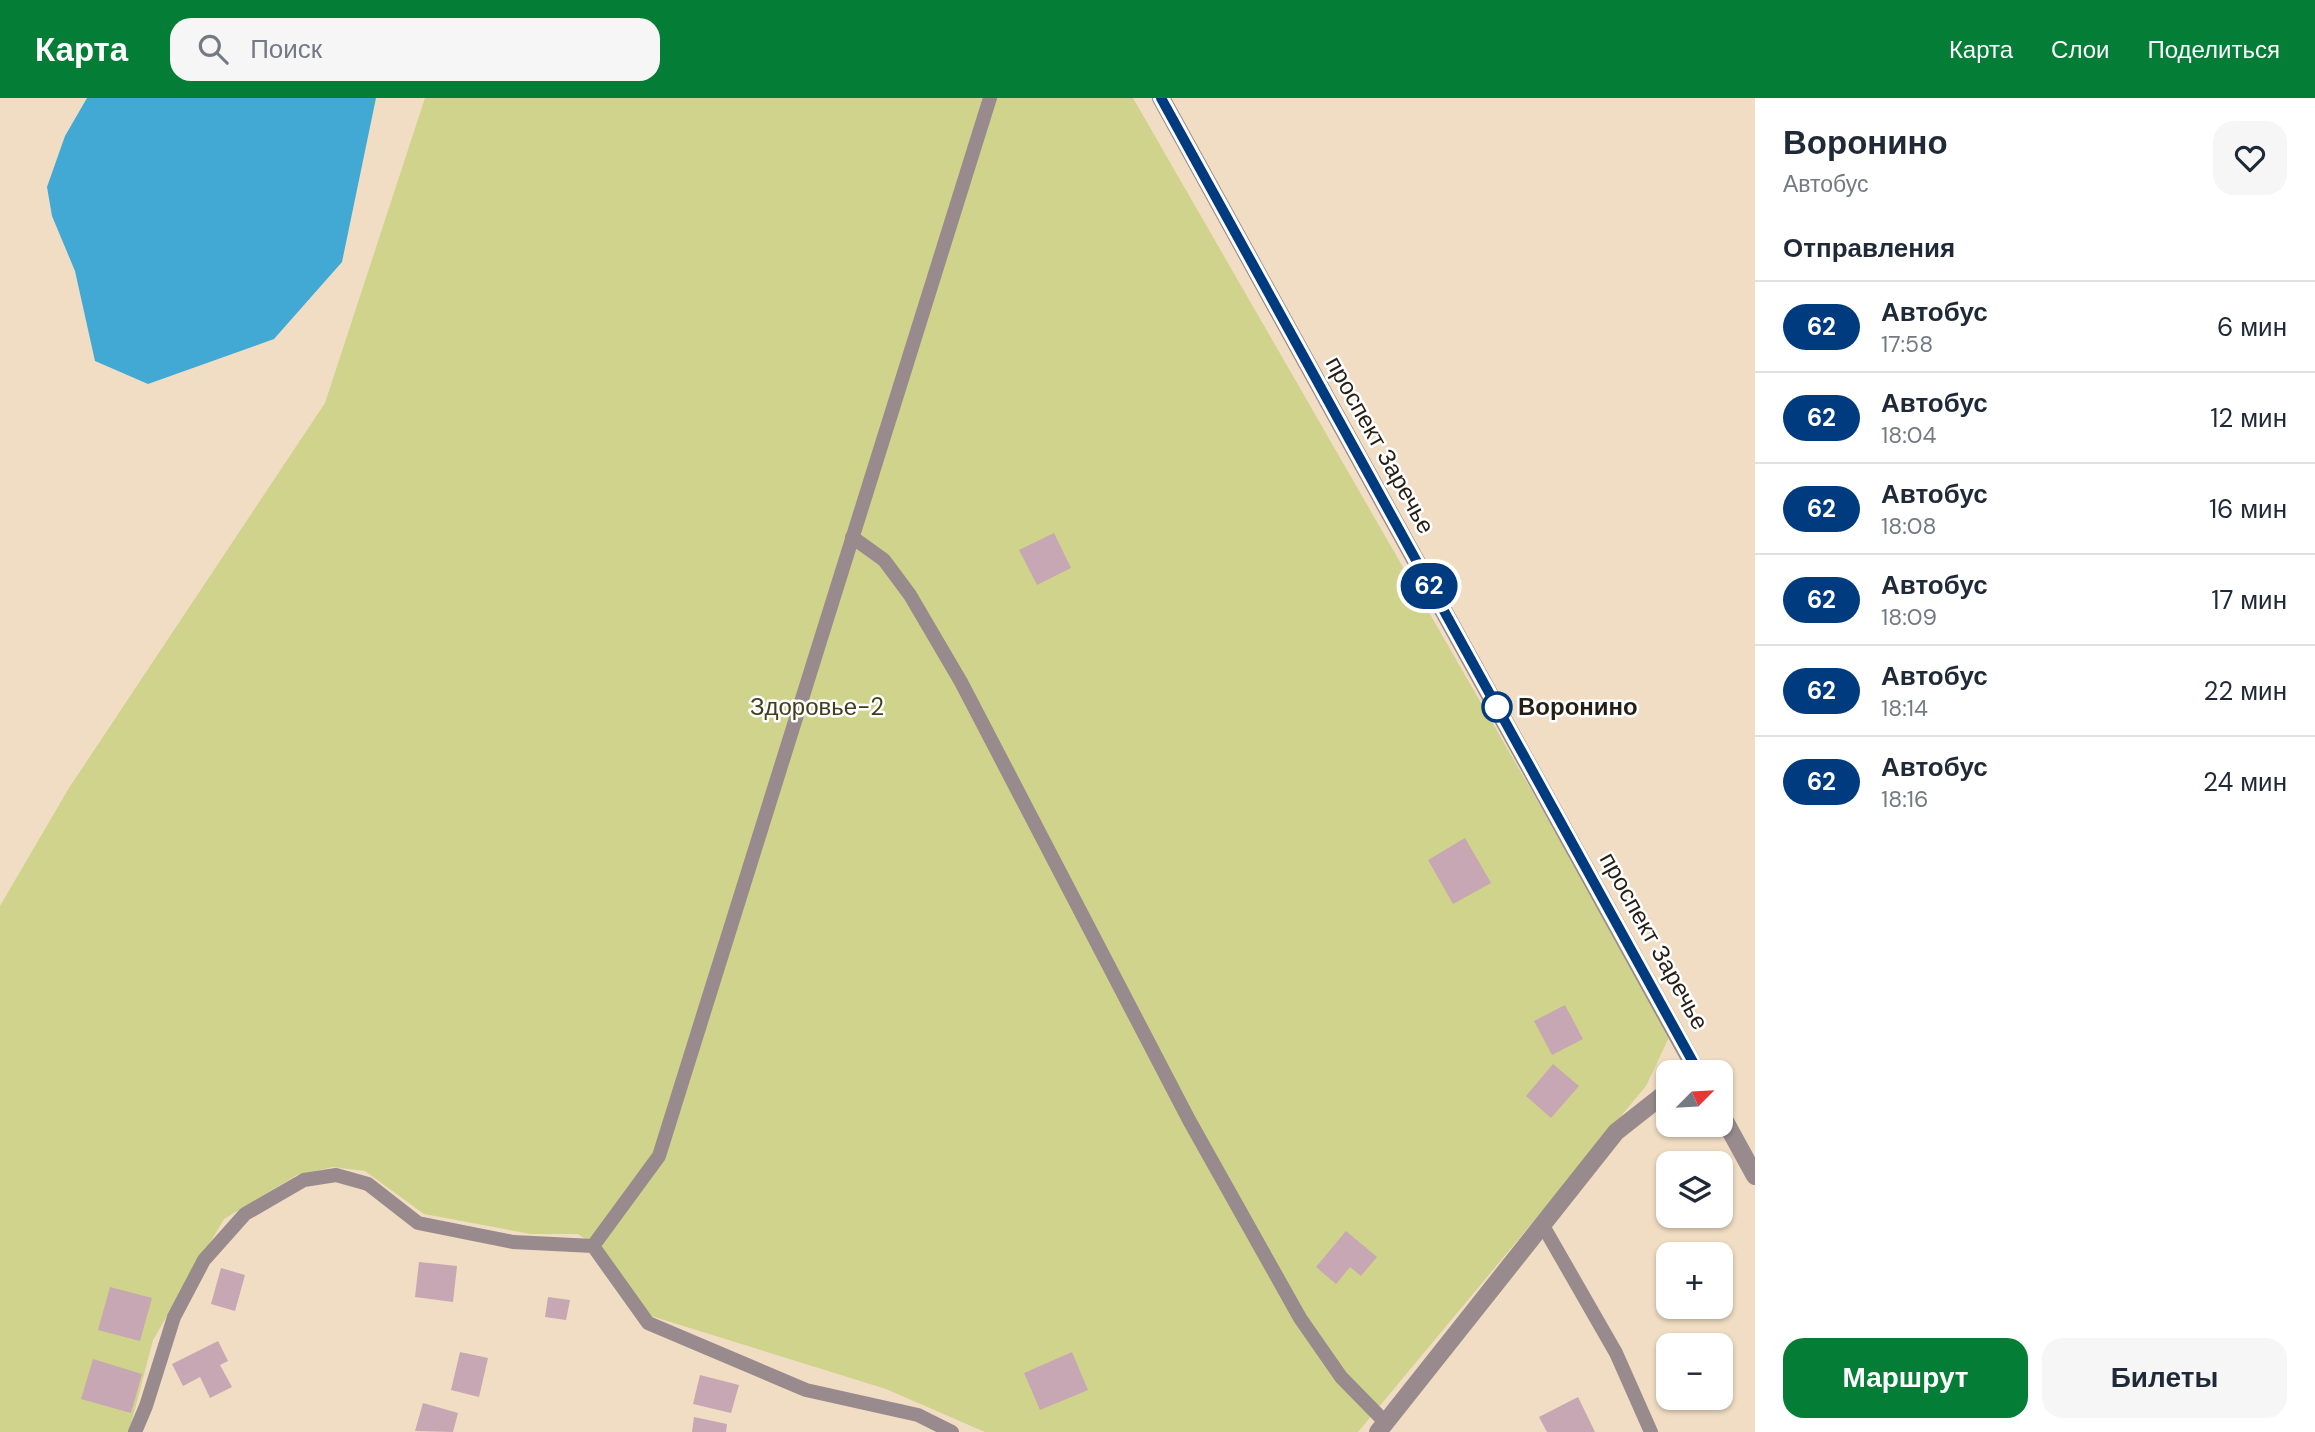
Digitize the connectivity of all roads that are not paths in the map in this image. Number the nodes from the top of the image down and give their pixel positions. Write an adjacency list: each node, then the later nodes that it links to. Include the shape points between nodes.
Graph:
1 (990, 98): 3 (lane)
2 (1161, 98): 4 (street, проспект Заречье)
3 (852, 537): 9 (lane, via 659,1156); 10 (lane, via 884,560 910,595 961,682 1189,1120 1300,1318)
4 (1689, 1060)
5 (1656, 1100): 8 (street, via 1616,1132)
6 (1733, 1136): 7 (street)
7 (1755, 1176)
8 (1542, 1224): 10 (street); 13 (lane, via 1616,1353)
9 (593, 1246): 11 (lane, via 513,1242 418,1223 368,1184 336,1175 304,1180 245,1214 204,1260 174,1317); 12 (lane, via 648,1323 806,1390 918,1415)
10 (1382, 1427)
11 (135, 1432)
12 (952, 1432)
13 (1651, 1432)

